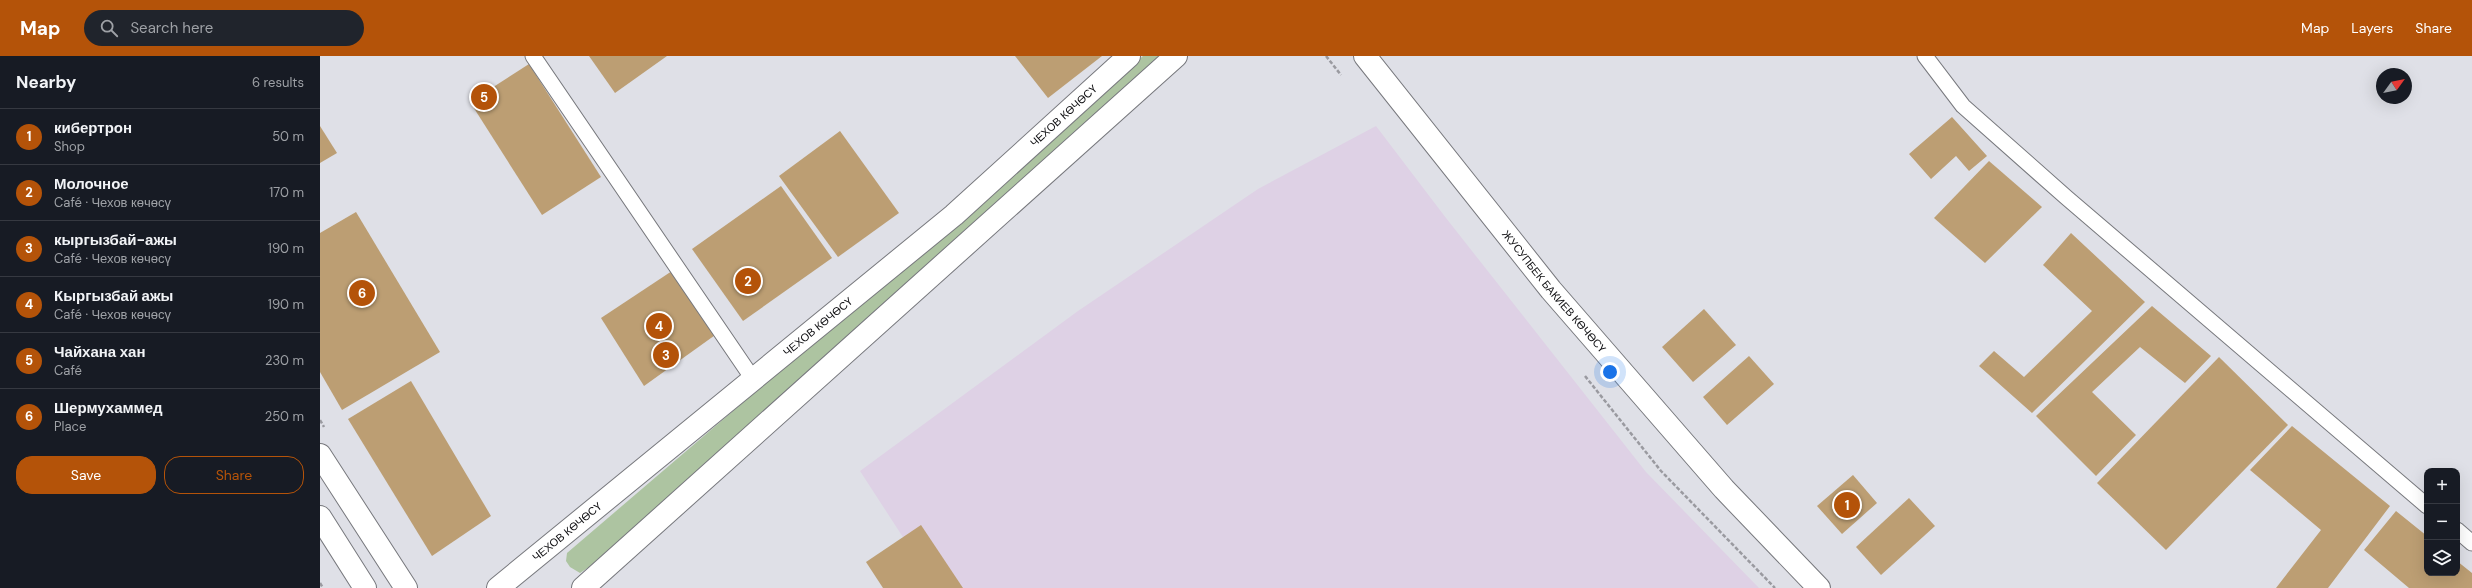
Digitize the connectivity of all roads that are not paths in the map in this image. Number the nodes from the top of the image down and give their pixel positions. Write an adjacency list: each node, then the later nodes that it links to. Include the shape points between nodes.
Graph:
1 (533, 56): 6 (lane)
2 (1128, 56): 6 (main road, ЧЕХОВ КӨЧӨСҮ, via 954,215)
3 (1176, 56): 15 (main road)
4 (1366, 56): 16 (main road, ЖУСУПБЕК БАКИЕВ КӨЧӨСҮ, via 1551,290 1724,489)
5 (1925, 56): 8 (lane, via 1963,106)
6 (753, 379): 14 (main road, ЧЕХОВ КӨЧӨСҮ)
7 (320, 455): 13 (main road)
8 (2425, 504)
9 (320, 517): 12 (main road)
10 (2460, 532): 11 (lane)
11 (2472, 542)
12 (365, 588)
13 (406, 588)
14 (498, 588)
15 (583, 588)
16 (1819, 588)

